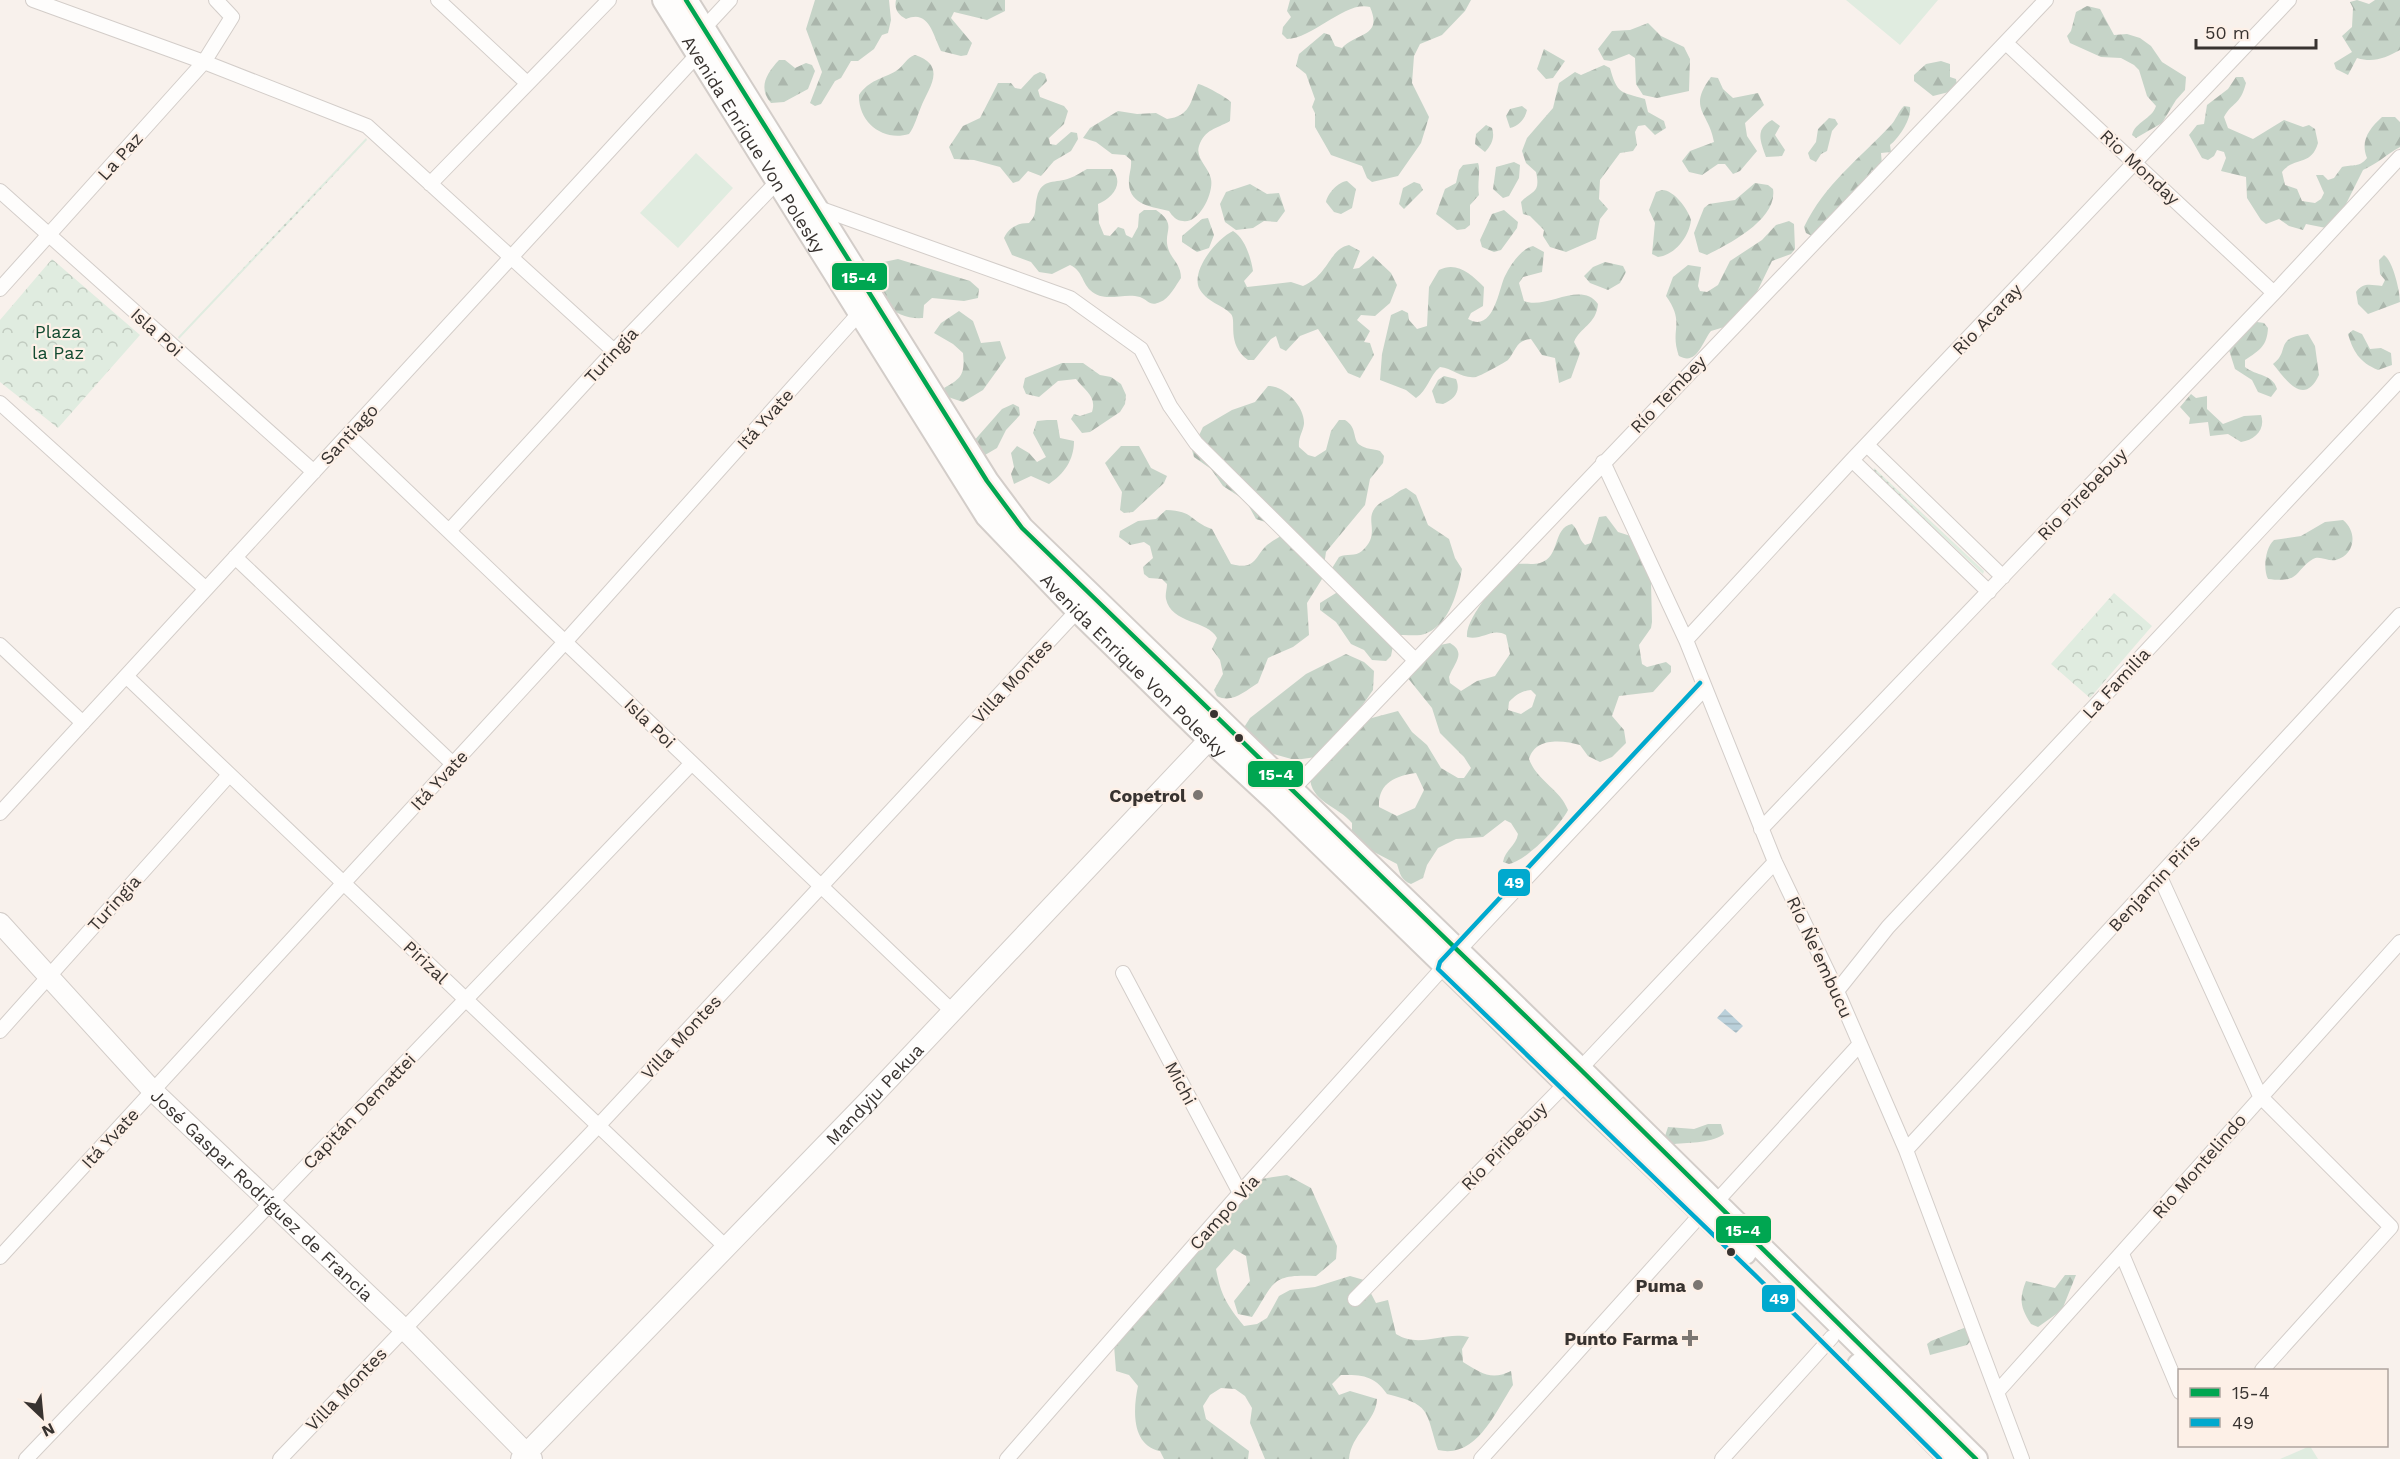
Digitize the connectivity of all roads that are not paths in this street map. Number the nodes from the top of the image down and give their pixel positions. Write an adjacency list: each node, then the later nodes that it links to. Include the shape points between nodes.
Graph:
1 (33, 0): 13 (street)
2 (216, 0): 13 (street, La Paz, via 232,16)
3 (438, 0): 14 (street)
4 (609, 0): 14 (street)
5 (664, 0): 12 (main road, Avenida Enrique Von Polesky)
6 (687, 0): 10 (main road, Avenida Enrique Von Polesky)
7 (730, 0): 10 (street)
8 (2046, 0): 11 (street, Río Tembey)
9 (2289, 0): 16 (street, Rio Acaray)
10 (704, 28): 12 (street); 20 (main road, Avenida Enrique Von Polesky)
11 (2006, 43): 16 (street, Rio Monday); 32 (street, Río Tembey)
12 (698, 54): 17 (main road, Avenida Enrique Von Polesky); 22 (street, Santiago)
13 (204, 62): 18 (street, via 367,126); 21 (street, La Paz)
14 (527, 83): 18 (street)
15 (2400, 157): 24 (street, Rio Pirebebuy)
16 (2137, 163): 24 (street, Rio Monday); 30 (street, Rio Acaray)
17 (777, 182): 25 (main road, Avenida Enrique Von Polesky); 26 (street, Turingia)
18 (430, 184): 22 (street)
19 (0, 191): 21 (street, Isla Poi)
20 (816, 207): 25 (main road, Avenida Enrique Von Polesky); 44 (street, via 1070,298 1141,349 1170,406 1196,443)
21 (49, 235): 23 (street, La Paz); 33 (street, Isla Poi)
22 (511, 258): 26 (street); 29 (street, Santiago)
23 (0, 289)
24 (2274, 293): 36 (street, Rio Pirebebuy)
25 (866, 306): 39 (main road, Avenida Enrique Von Polesky, via 987,516); 42 (street, Itá Yvate); 48 (main road, Avenida Enrique Von Polesky, via 1001,503)
26 (614, 351): 34 (street, Turingia)
27 (2400, 380): 64 (street, La Familia, via 1888,927)
28 (0, 403): 37 (street)
29 (348, 435): 33 (street, Santiago); 34 (street, Isla Poi)
30 (1867, 445): 31 (street, Rio Acaray); 36 (street)
31 (1852, 460): 38 (street); 41 (street, Rio Acaray)
32 (1603, 462): 41 (street, Río Ñe'embucu); 44 (street, Río Tembey)
33 (314, 472): 35 (street, Santiago)
34 (449, 531): 42 (street, Isla Poi)
35 (235, 557): 37 (street, Santiago); 50 (street)
36 (2003, 577): 38 (street, Rio Pirebebuy)
37 (206, 589): 45 (street, Santiago)
38 (1989, 592): 54 (street, Rio Pirebebuy)
39 (1077, 611): 48 (main road, Avenida Enrique Von Polesky); 58 (street, Villa Montes)
40 (2400, 615): 56 (street, Benjamin Piris)
41 (1686, 640): 46 (street, Río Ñe'embucu)
42 (565, 642): 49 (street, Isla Poi); 50 (street, Itá Yvate)
43 (0, 645): 47 (street)
44 (1415, 660): 52 (street, Río Tembey)
45 (126, 676): 47 (street, Santiago); 51 (street, Pirizal)
46 (1705, 688): 54 (street, Río Ñe'embucu); 61 (street, Campo Via)
47 (83, 723): 53 (street, Santiago)
48 (1216, 732): 52 (main road, Avenida Enrique Von Polesky); 61 (main road, Avenida Enrique Von Polesky, via 1278,803); 66 (street, Mandyju Pekua)
49 (692, 763): 58 (street, Isla Poi); 65 (street, Capitán Demattei)
50 (453, 764): 57 (street, Itá Yvate)
51 (229, 775): 57 (street, Pirizal); 63 (street, Turingia)
52 (1292, 790): 61 (main road, Avenida Enrique Von Polesky)
53 (0, 813)
54 (1761, 829): 55 (street, Río Ñe'embucu)
55 (1775, 862): 64 (street, Río Ñe'embucu); 69 (street, Río Piribebuy)
56 (2160, 878): 71 (street); 73 (street, Benjamin Piris)
57 (343, 884): 65 (street, Pirizal); 70 (street, Itá Yvate)
58 (821, 886): 66 (street, Isla Poi); 72 (street, Villa Montes)
59 (0, 923): 63 (street, José Gaspar Rodríguez de Francia)
60 (2400, 942): 71 (street, Rio Montelindo)
61 (1452, 959): 69 (main road, Avenida Enrique Von Polesky); 74 (street, Campo Via)
62 (1123, 973): 74 (street, Michi)
63 (49, 976): 67 (street, Turingia); 70 (street, José Gaspar Rodríguez de Francia)
64 (1837, 991): 68 (street, Río Ñe'embucu)
65 (466, 999): 72 (street, Pirizal); 75 (street, Capitán Demattei)
66 (952, 1011): 77 (street, Mandyju Pekua)
67 (0, 1031)
68 (1860, 1044): 73 (street, Río Ñe'embucu); 76 (street)
69 (1573, 1076): 76 (main road, Avenida Enrique Von Polesky); 80 (street, Río Piribebuy)
70 (153, 1091): 75 (street, José Gaspar Rodríguez de Francia); 79 (street, Itá Yvate)
71 (2260, 1096): 78 (street, Rio Montelindo); 83 (street, via 2391,1227)
72 (599, 1125): 77 (street, Pirizal); 81 (street, Villa Montes)
73 (1906, 1150): 85 (street, Río Ñe'embucu)
74 (1240, 1193): 89 (street, Campo Via)
75 (271, 1203): 81 (street, José Gaspar Rodríguez de Francia); 87 (street, Capitán Demattei)
76 (1709, 1207): 82 (main road, Avenida Enrique Von Polesky); 90 (street); 93 (main road, Avenida Enrique Von Polesky)
77 (727, 1248): 86 (street, Mandyju Pekua)
78 (2122, 1254): 84 (street); 85 (street, Rio Montelindo)
79 (0, 1257)
80 (1355, 1299)
81 (404, 1329): 86 (street, José Gaspar Rodríguez de Francia); 88 (street, Villa Montes)
82 (1832, 1337): 91 (street); 92 (main road, Avenida Enrique Von Polesky)
83 (2264, 1369)
84 (2178, 1387)
85 (1998, 1391): 94 (street, Río Ñe'embucu)
86 (526, 1457)
87 (26, 1459)
88 (280, 1459)
89 (1007, 1459)
90 (1481, 1459)
91 (1722, 1459)
92 (1951, 1459)
93 (1976, 1459)
94 (2022, 1459)

